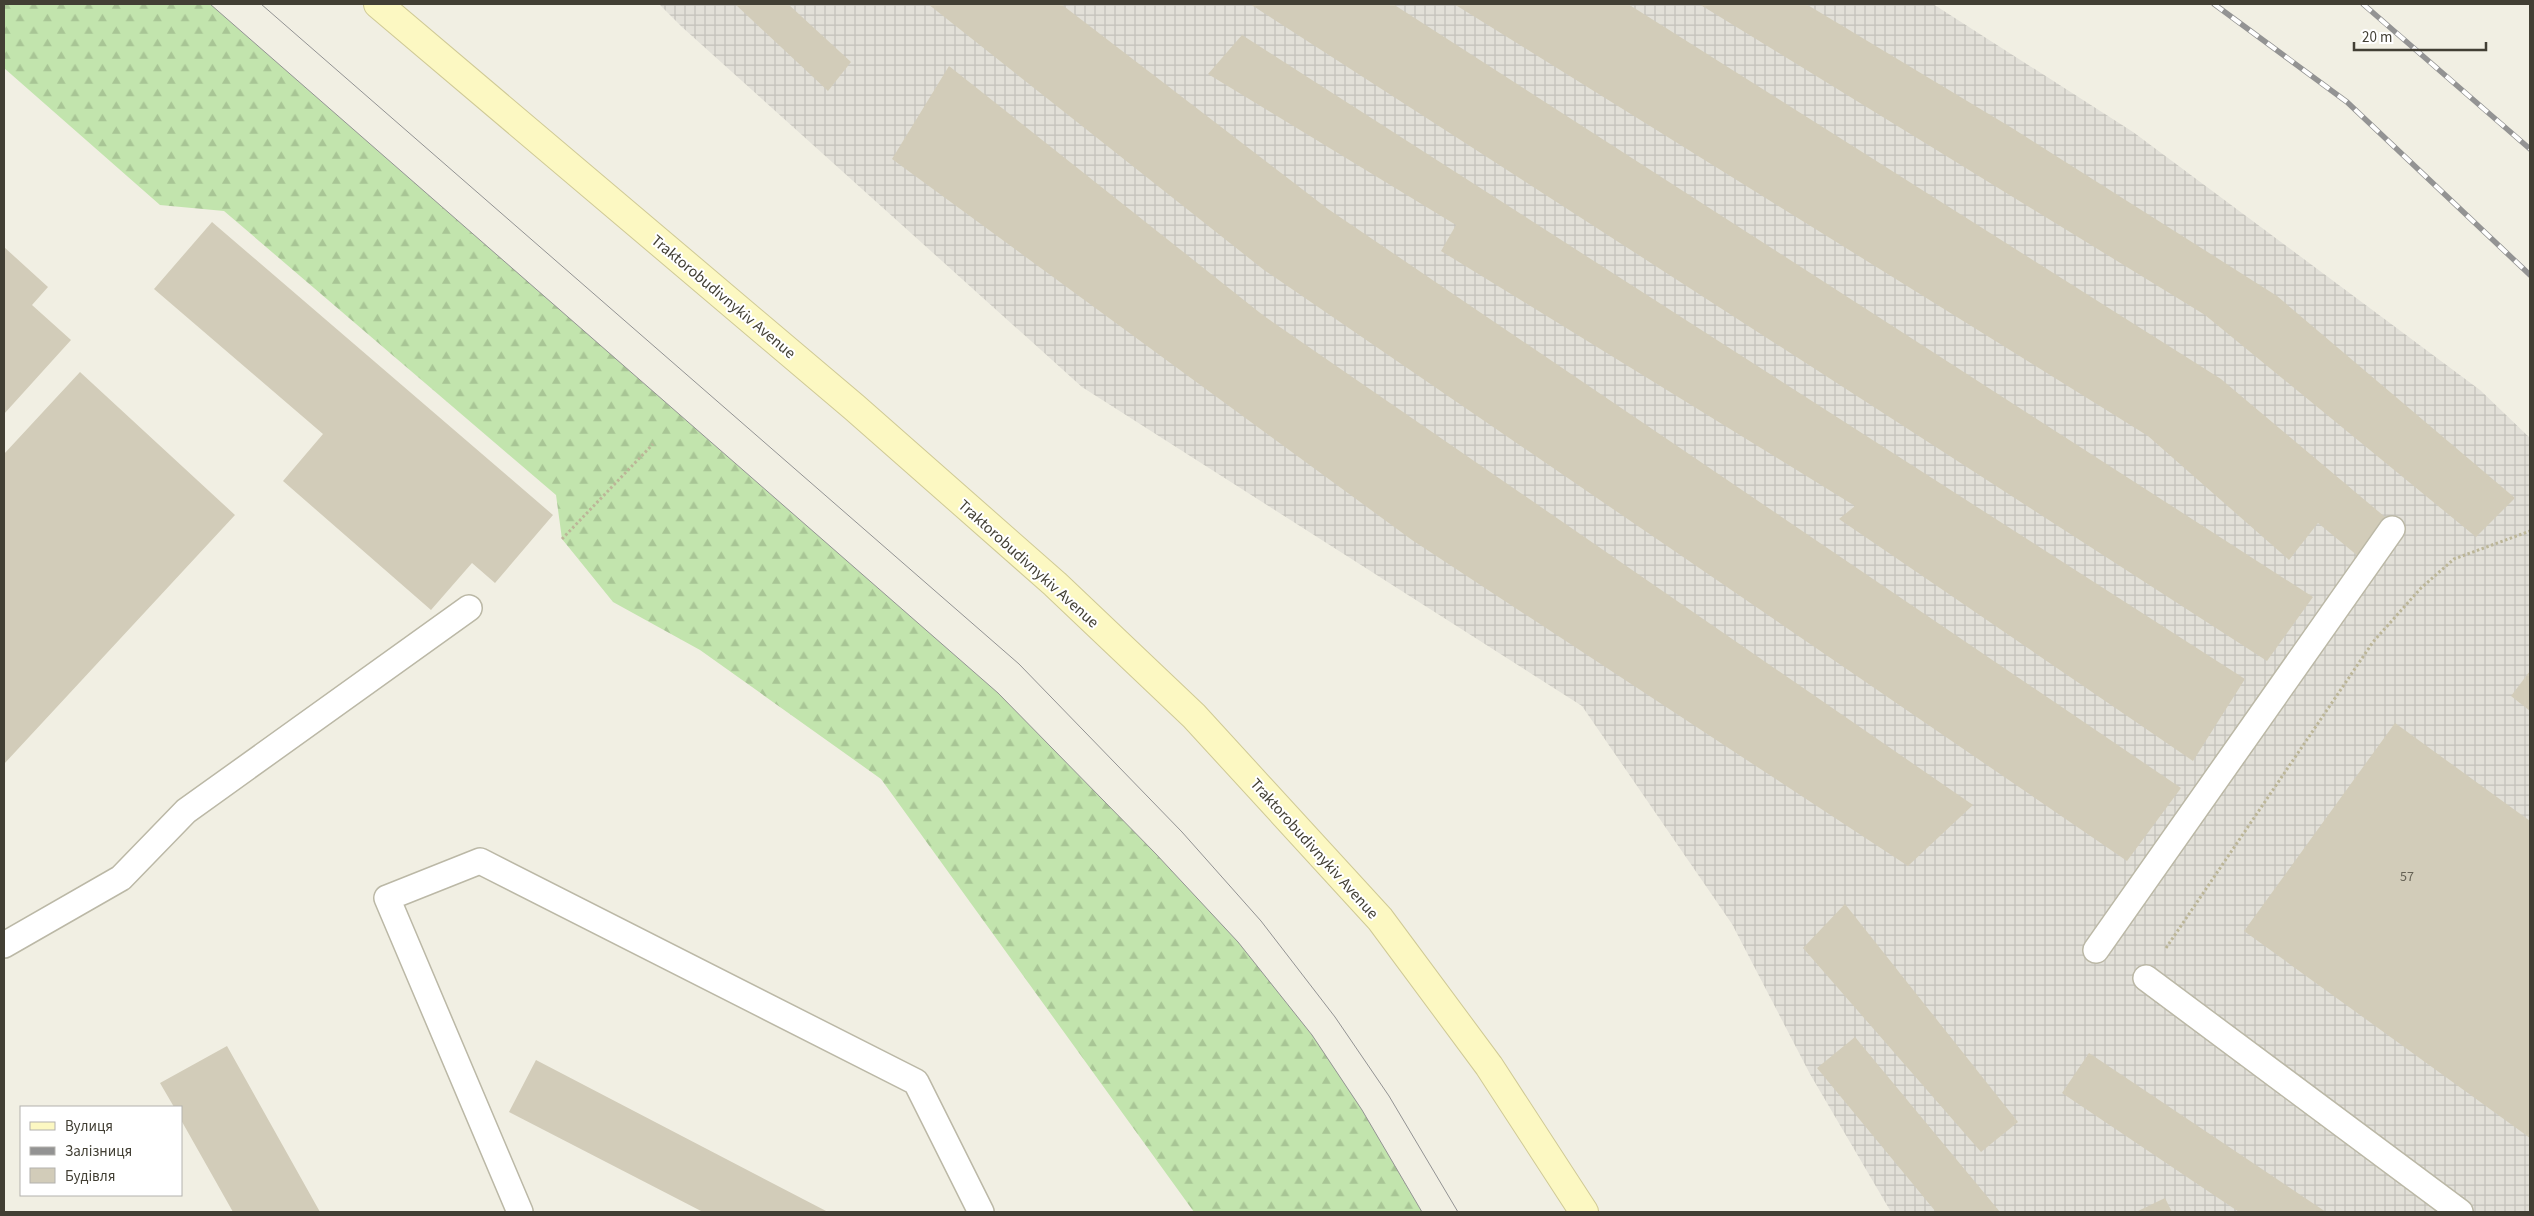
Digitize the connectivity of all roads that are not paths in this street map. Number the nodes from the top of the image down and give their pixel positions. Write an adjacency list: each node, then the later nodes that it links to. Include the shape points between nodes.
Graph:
1 (378, 4): 9 (main road, Traktorobudivnykiv Avenue, via 854,407 1055,584 1194,716 1380,919 1488,1066)
2 (2392, 529): 5 (lane)
3 (470, 608): 4 (lane, via 186,811 121,878)
4 (4, 944)
5 (2096, 950)
6 (2146, 978): 10 (lane)
7 (520, 1212): 8 (lane, via 387,898 480,861 916,1082)
8 (981, 1212)
9 (1584, 1212)
10 (2460, 1212)

